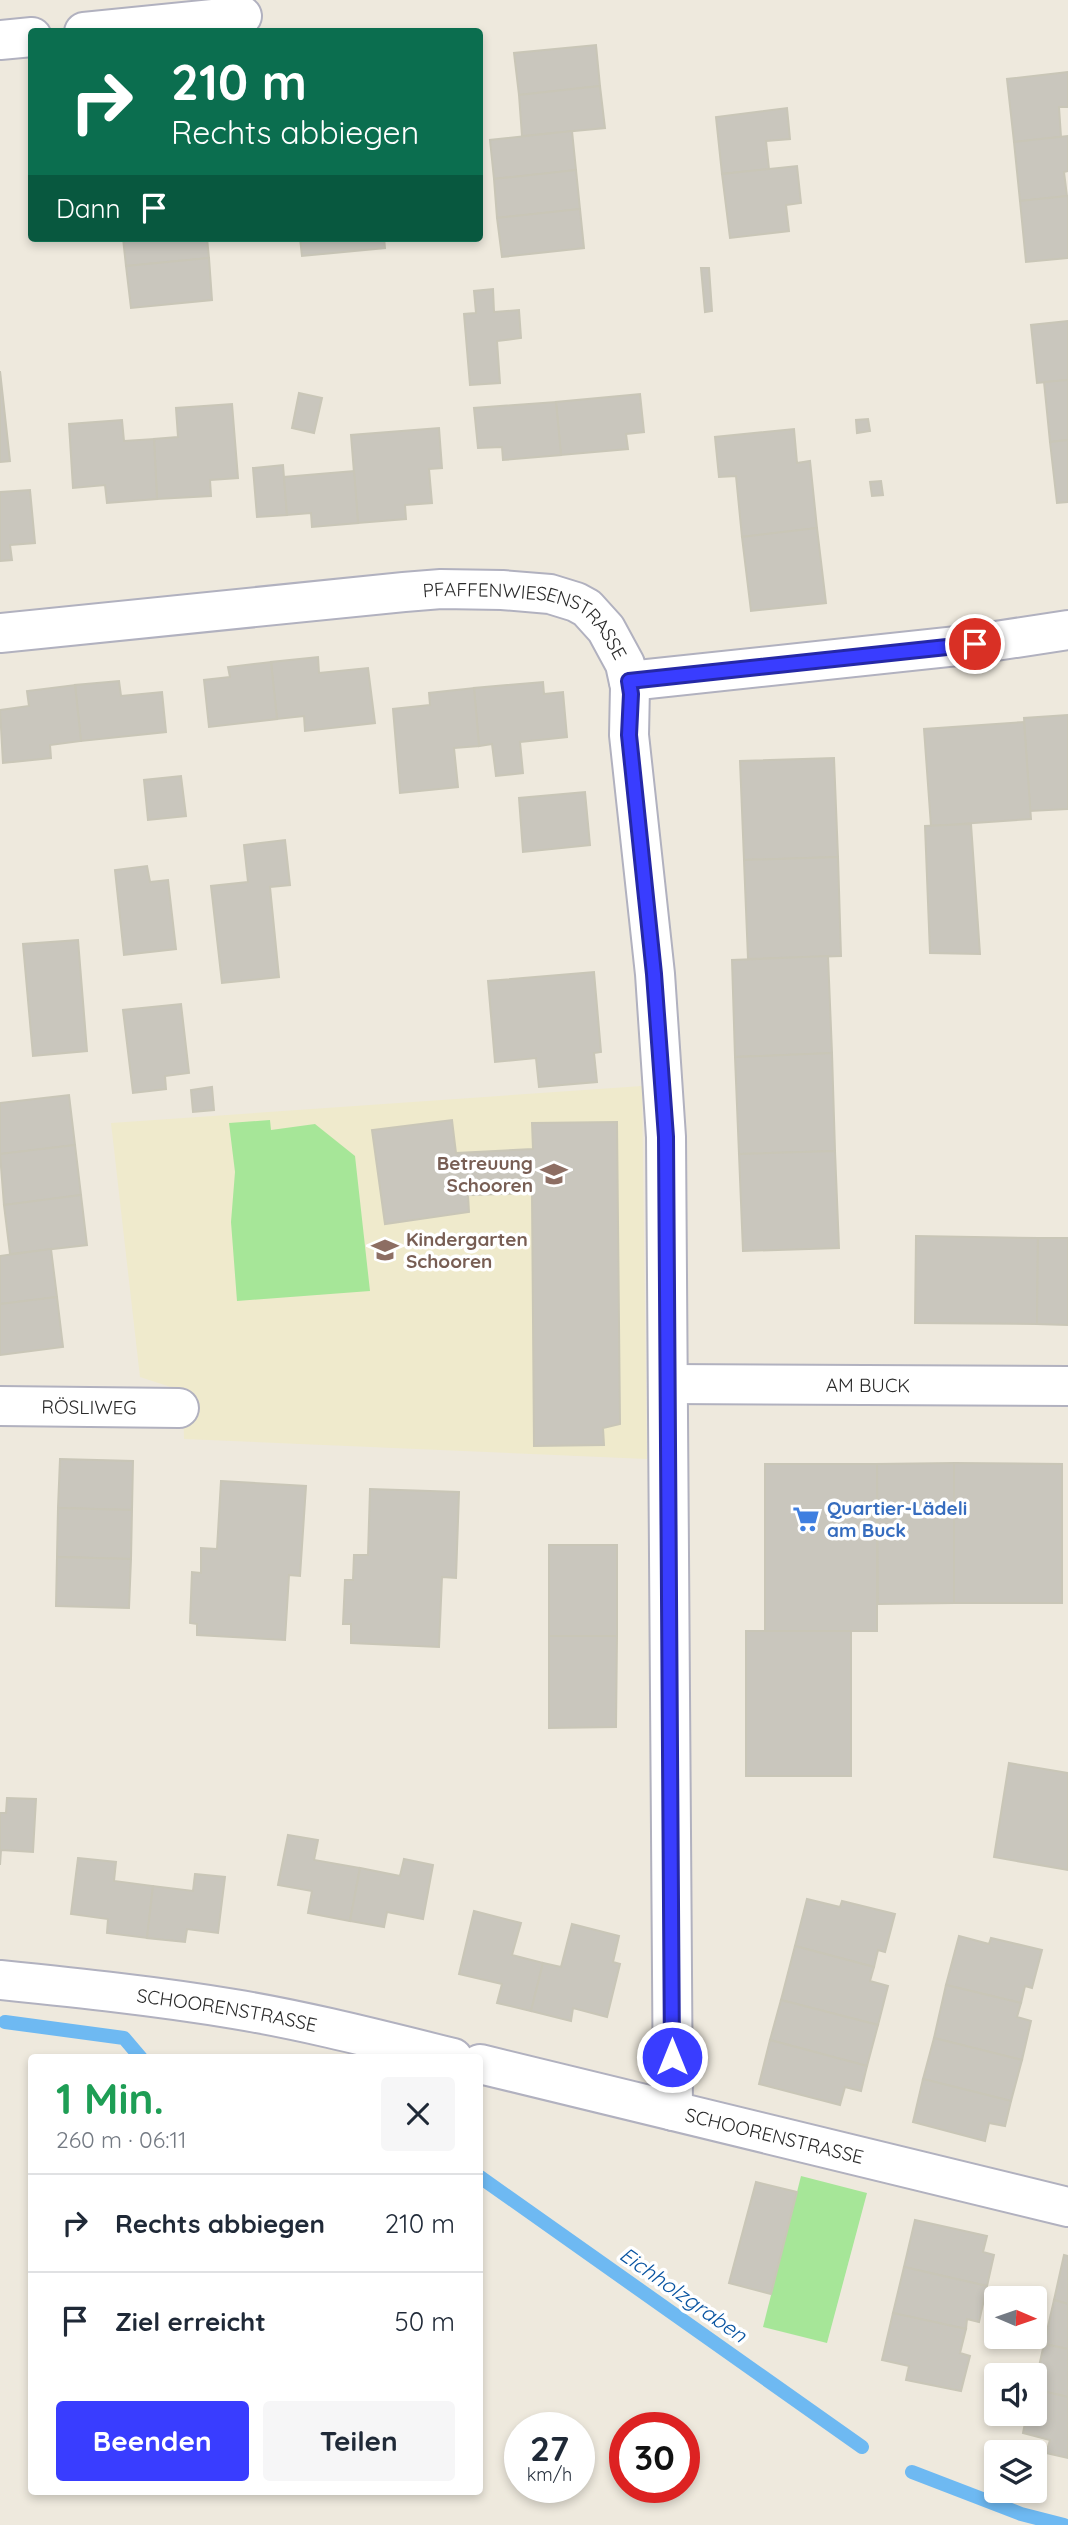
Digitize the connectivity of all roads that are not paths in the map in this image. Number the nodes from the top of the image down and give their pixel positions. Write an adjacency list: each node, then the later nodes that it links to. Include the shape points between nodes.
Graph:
1 (242, 16): 2 (street)
2 (124, 28)
3 (28, 37): 4 (street)
4 (0, 40)
5 (1068, 630): 7 (street, PFAFFENWIESENSTRASSE)
6 (0, 633): 7 (street, PFAFFENWIESENSTRASSE, via 417,591 527,591 564,597 587,608 614,642)
7 (629, 681): 8 (street, via 630,748 663,1084)
8 (668, 1384): 9 (street, AM BUCK); 15 (street)
9 (1068, 1386)
10 (0, 1406): 11 (street, RÖSLIWEG)
11 (179, 1408)
12 (0, 1980): 13 (street, SCHOORENSTRASSE, via 233,2009)
13 (436, 2054)
14 (483, 2065): 15 (street, SCHOORENSTRASSE)
15 (673, 2110): 16 (street, SCHOORENSTRASSE)
16 (1068, 2207)

